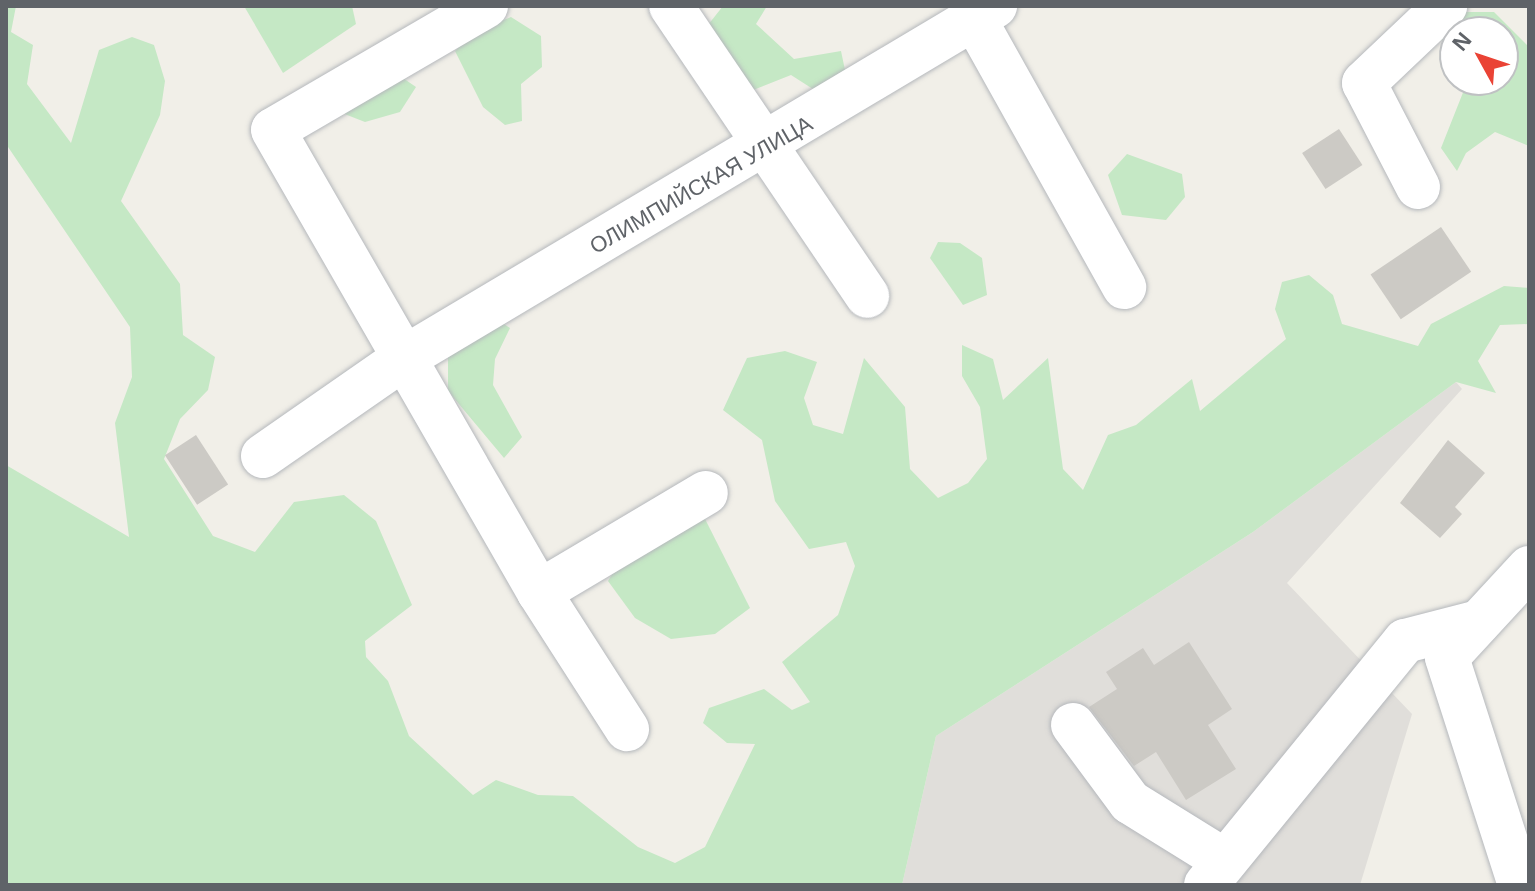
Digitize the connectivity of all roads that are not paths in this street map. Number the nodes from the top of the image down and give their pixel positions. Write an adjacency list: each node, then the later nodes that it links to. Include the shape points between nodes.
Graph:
1 (486, 6): 9 (street, via 273,130)
2 (671, 6): 5 (street)
3 (1445, 6): 6 (street, via 1364,83)
4 (985, 13): 5 (street, ОЛИМПИЙСКАЯ УЛИЦА); 7 (street)
5 (766, 149): 8 (street); 9 (street, ОЛИМПИЙСКАЯ УЛИЦА)
6 (1418, 187)
7 (1124, 287)
8 (867, 296)
9 (404, 358): 10 (street, ОЛИМПИЙСКАЯ УЛИЦА); 13 (street)
10 (263, 456)
11 (706, 493): 13 (street)
12 (1529, 568): 14 (street)
13 (539, 592): 16 (street)
14 (1479, 622): 17 (street, via 1405,641); 18 (street, via 1447,657)
15 (1073, 725): 17 (street, via 1130,802)
16 (627, 729)
17 (1216, 873)
18 (1520, 885)

